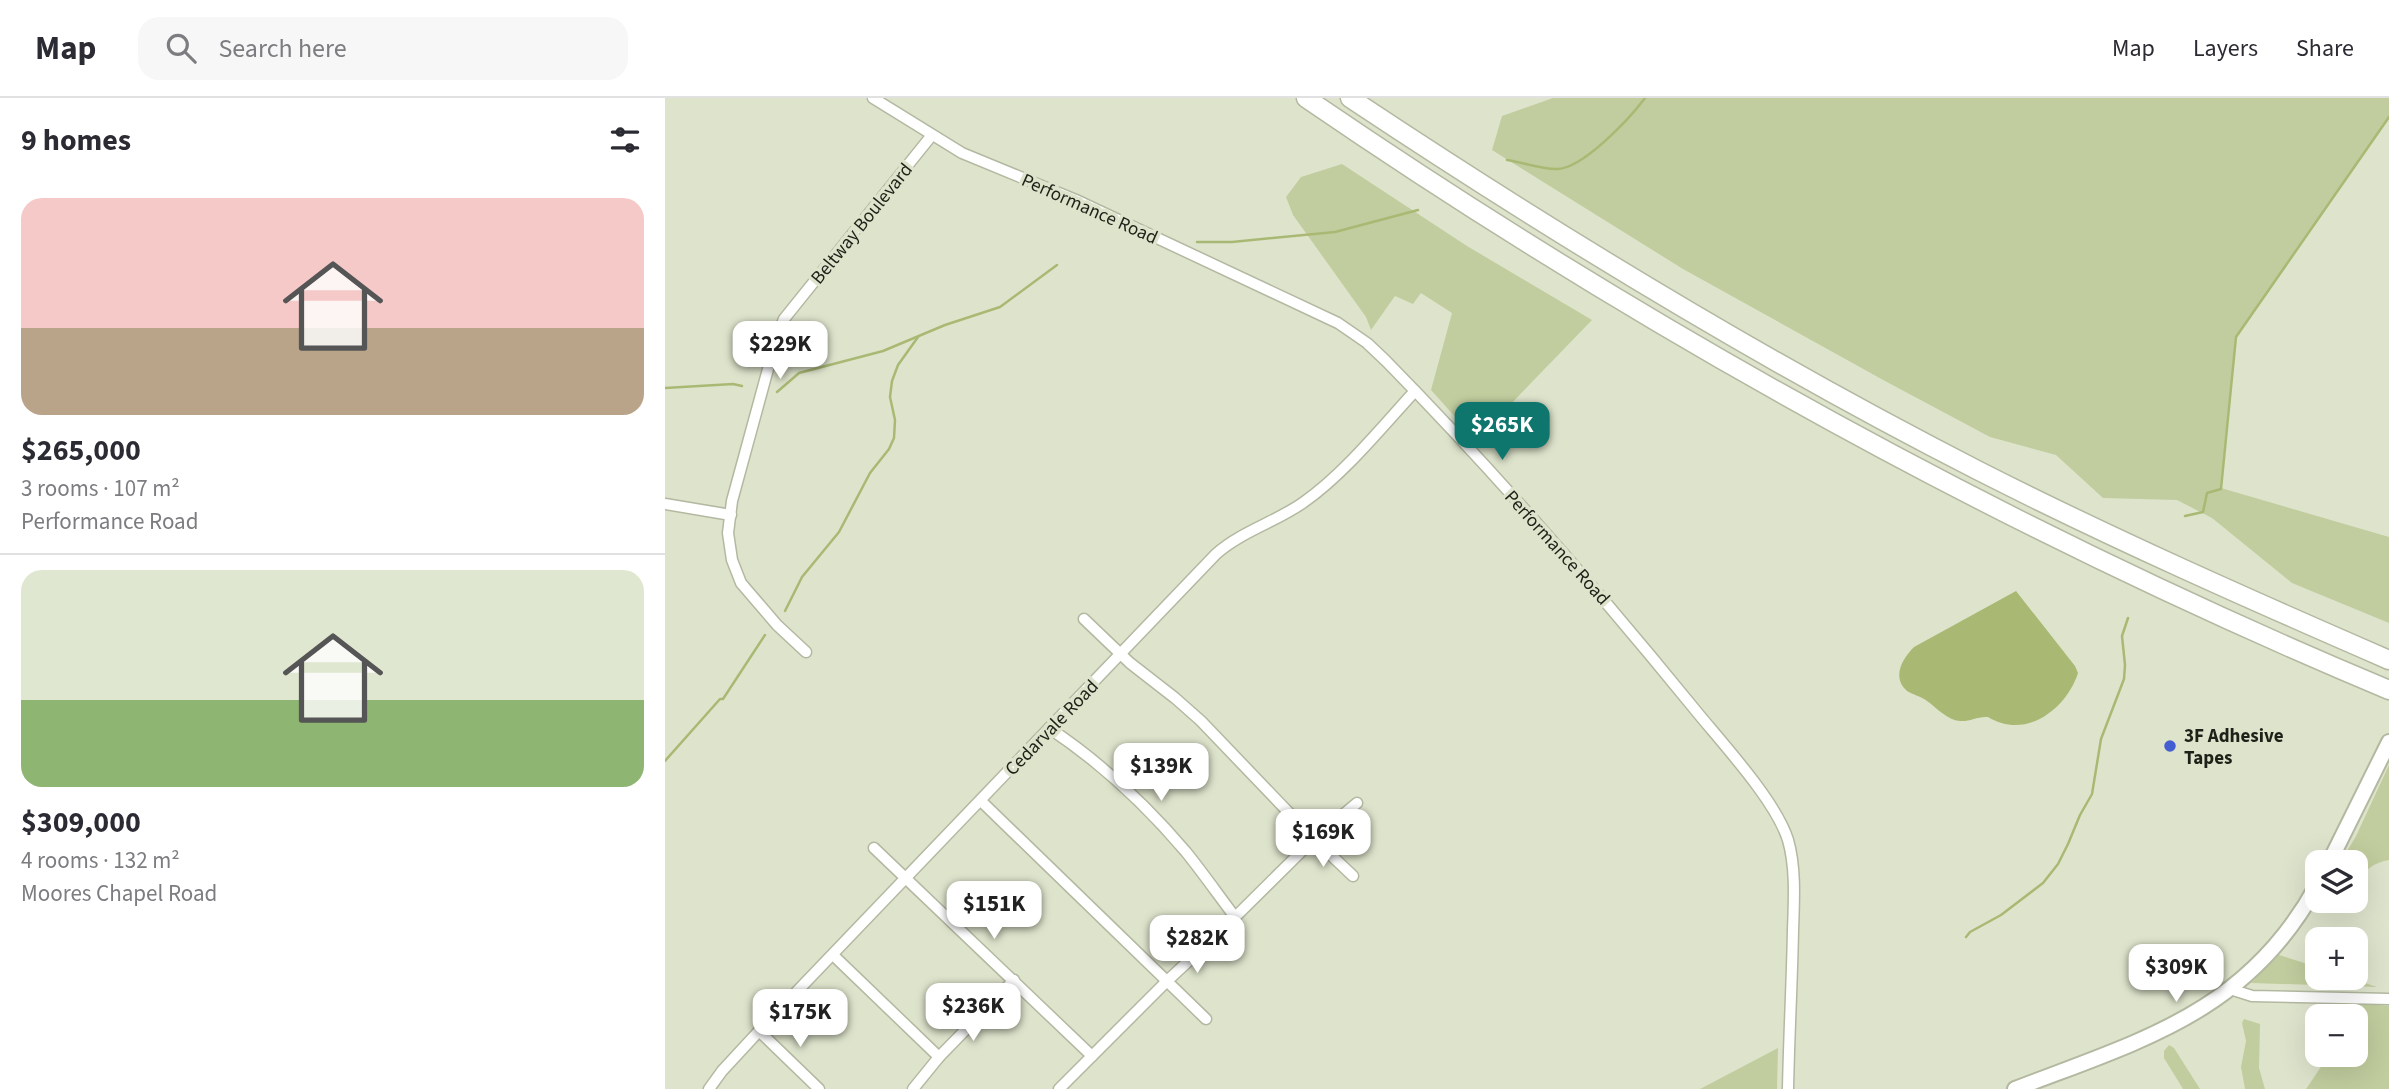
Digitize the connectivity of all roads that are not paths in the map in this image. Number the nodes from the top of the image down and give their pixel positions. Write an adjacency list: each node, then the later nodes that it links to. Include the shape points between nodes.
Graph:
1 (873, 98): 4 (street, Performance Road)
2 (1306, 98): 12 (highway, via 1546,256 1822,417 2096,557)
3 (1350, 98): 11 (highway, via 1566,238 1799,375 2085,524)
4 (932, 135): 5 (street, Performance Road, via 976,160 1076,200 1338,323 1367,343); 7 (street, Beltway Boulevard, via 783,319)
5 (1415, 391): 10 (street, Cedarvale Road, via 1314,495 1216,554); 37 (street, Performance Road, via 1618,615 1727,749 1781,824 1789,842 1793,877)
6 (665, 504): 7 (street)
7 (730, 515): 9 (street, Beltway Boulevard, via 732,560 741,583)
8 (1084, 619): 10 (street)
9 (806, 652)
10 (1121, 655): 13 (street, Cedarvale Road); 17 (street, via 1201,721)
11 (2389, 660)
12 (2389, 690)
13 (1049, 729): 15 (street, Cedarvale Road); 23 (street, via 1159,822)
14 (2389, 742): 19 (main road)
15 (981, 801): 21 (street, Cedarvale Road); 26 (street)
16 (1357, 803): 17 (street)
17 (1314, 839): 20 (street); 23 (street)
18 (874, 848): 21 (street)
19 (2335, 850)
20 (1353, 876)
21 (906, 878): 24 (street, Cedarvale Road); 25 (street)
22 (2305, 903): 27 (main road, via 2267,955)
23 (1235, 917): 26 (street)
24 (833, 955): 30 (street, Cedarvale Road); 32 (street)
25 (1014, 980): 31 (street); 32 (street)
26 (1167, 981): 29 (street); 31 (street)
27 (2230, 989): 28 (street, via 2252,996); 38 (main road, via 2167,1029)
28 (2389, 999)
29 (1206, 1019)
30 (759, 1031): 33 (street, Cedarvale Road); 34 (street)
31 (1092, 1056): 36 (street)
32 (939, 1057): 35 (street)
33 (709, 1089)
34 (819, 1089)
35 (912, 1089)
36 (1059, 1089)
37 (1788, 1089)
38 (2015, 1089)

